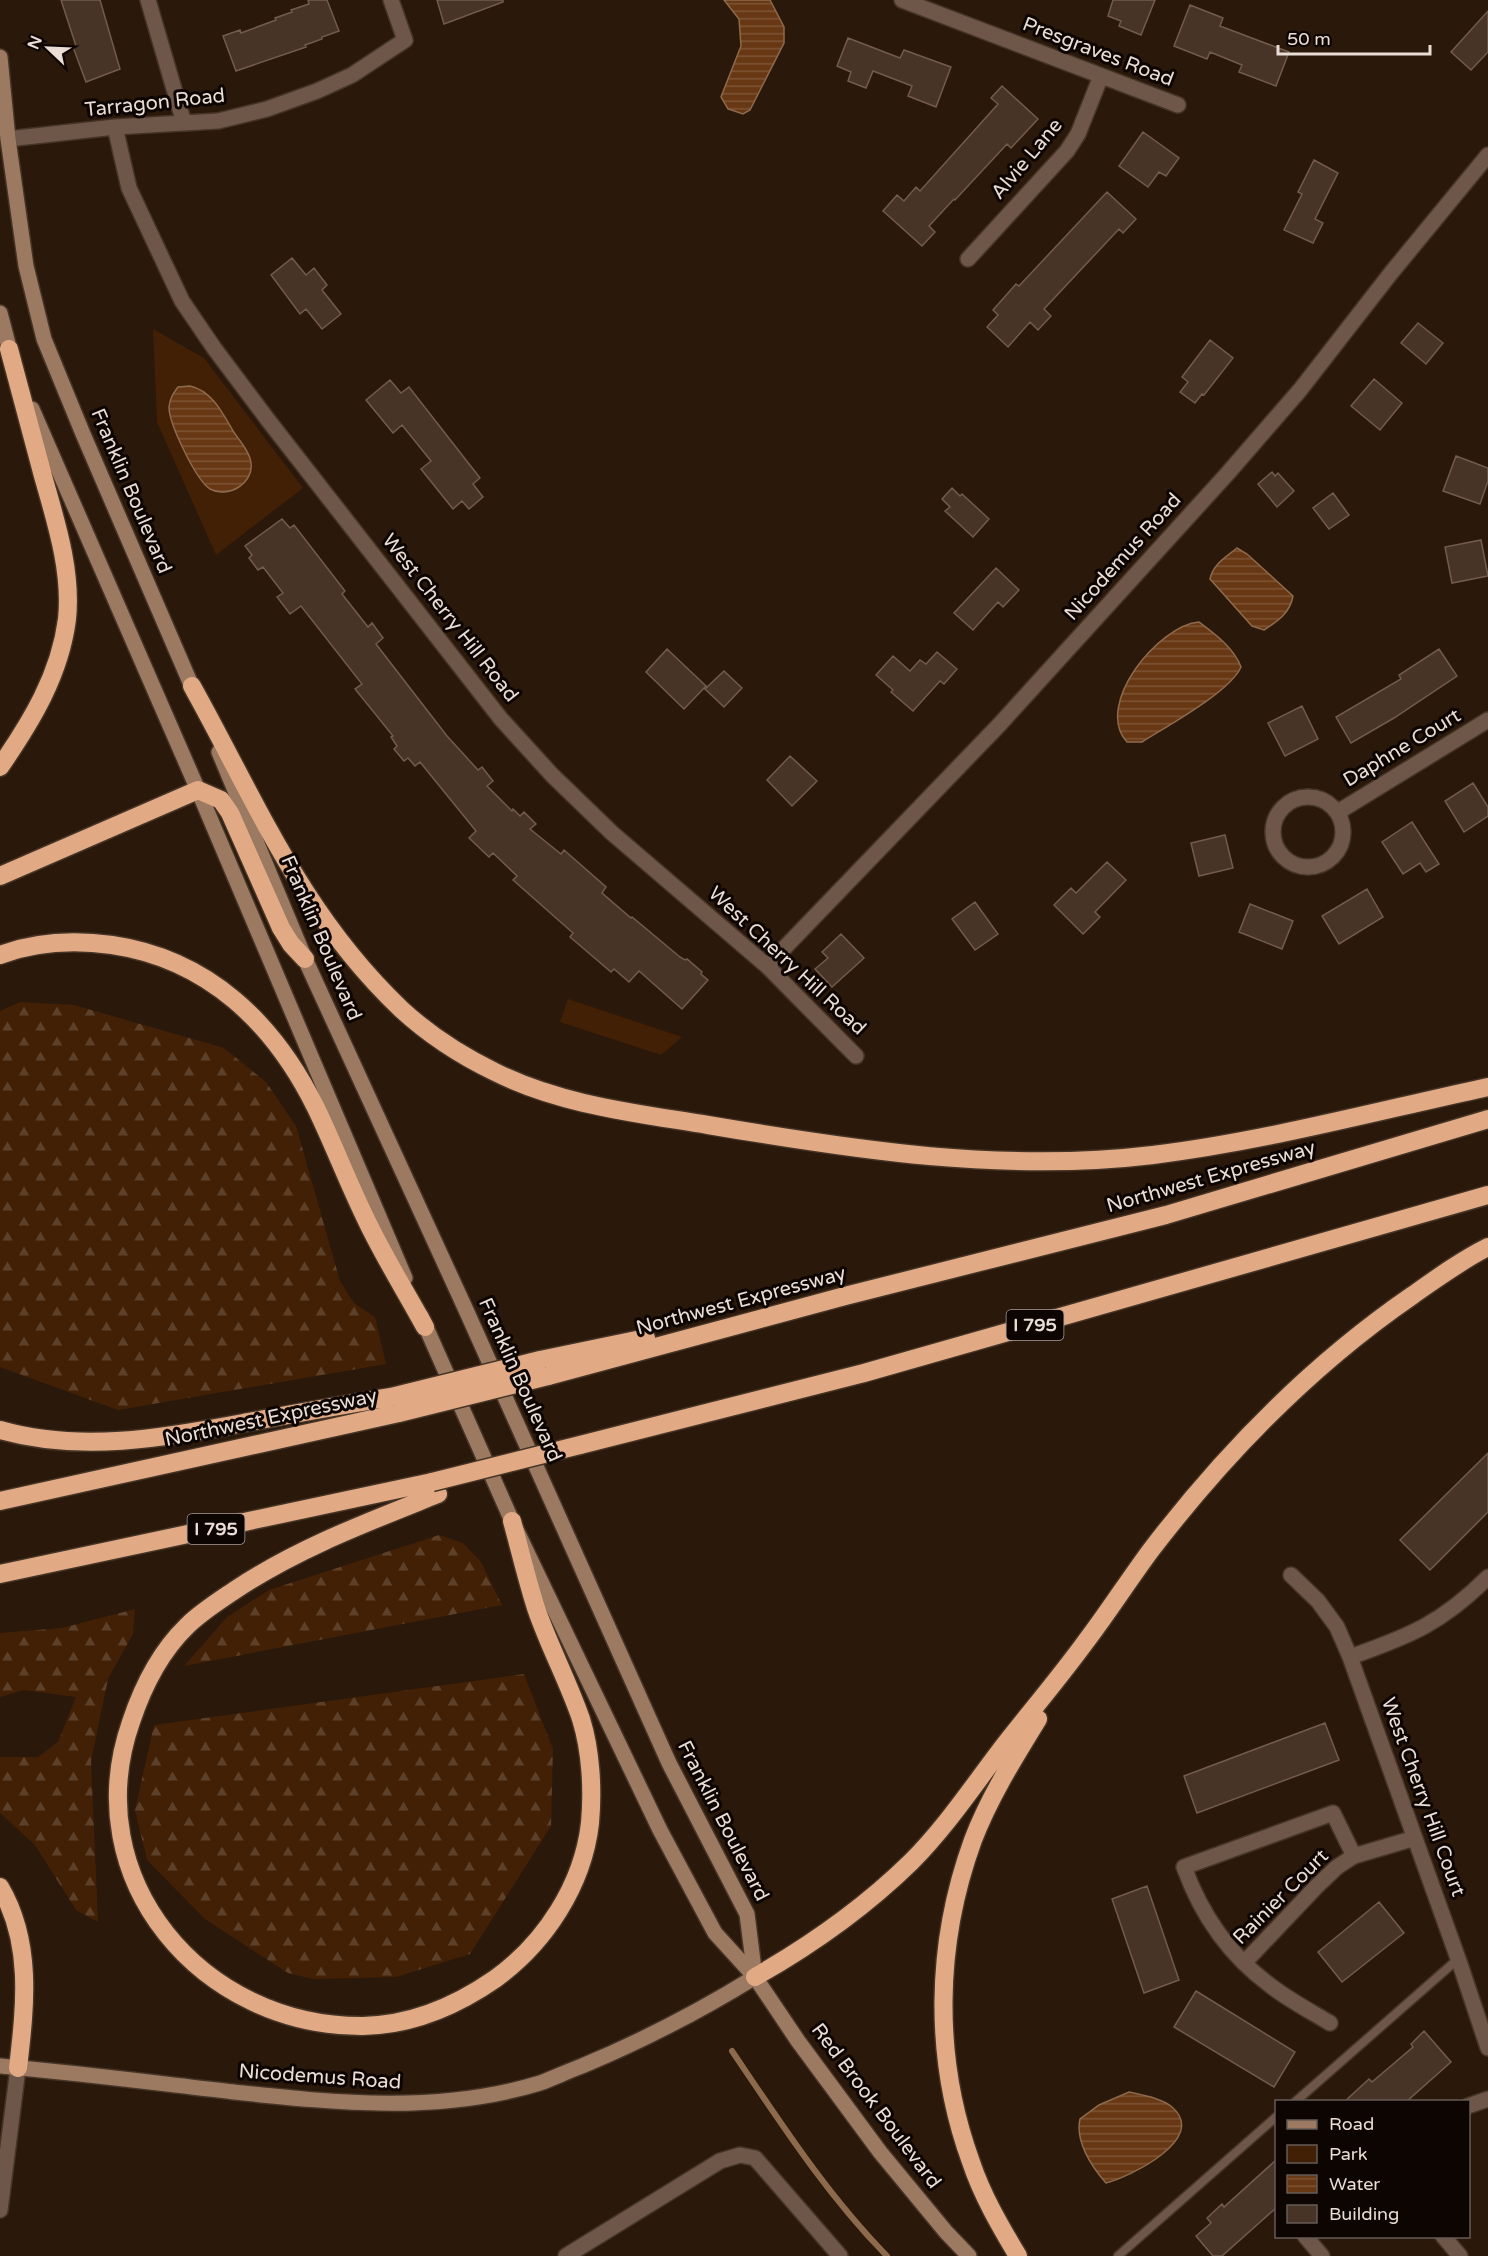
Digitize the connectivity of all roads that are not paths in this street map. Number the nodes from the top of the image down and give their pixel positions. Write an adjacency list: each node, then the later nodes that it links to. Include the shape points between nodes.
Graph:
1 (148, 0): 7 (street)
2 (391, 0): 7 (street, Tarragon Road, via 405,39 352,75 257,111)
3 (902, 0): 5 (street, Presgraves Road)
4 (0, 57): 9 (main road, Franklin Boulevard)
5 (1101, 76): 6 (street, Presgraves Road); 11 (street, Alvie Lane, via 1067,151)
6 (1178, 105)
7 (184, 123): 8 (street, Tarragon Road)
8 (115, 127): 9 (street, Tarragon Road); 22 (street, West Cherry Hill Road, via 129,188 182,301 268,420 501,719 552,775 612,833)
9 (4, 139): 14 (main road, Franklin Boulevard, via 26,266 45,339)
10 (1488, 155): 22 (street, Nicodemus Road, via 1300,390 1235,464 1000,724)
11 (968, 259)
12 (0, 313): 13 (main road)
13 (9, 349): 16 (highway, via 53,513 68,588 67,619 53,674 38,709); 17 (main road, via 51,456)
14 (192, 686): 21 (main road, Franklin Boulevard); 24 (highway, via 294,876 342,946 369,977 403,1010 460,1053 496,1073 564,1098 603,1108 882,1151 997,1161 1063,1161 1153,1155 1256,1138)
15 (1488, 720): 18 (street, Daphne Court)
16 (0, 767)
17 (198, 790): 19 (highway); 21 (highway, via 221,800 230,813 281,928); 28 (main road)
18 (1338, 812): 18 (street, Daphne Court, via 1318,798 1306,796 1287,803 1274,824 1273,839 1278,850 1288,862 1300,866 1312,867 1330,860 1343,835)
19 (0, 876)
20 (0, 955): 28 (highway, via 52,944 90,942 124,947 161,956 201,975 230,995 286,1055 316,1107 365,1218)
21 (305, 959): 44 (main road, Franklin Boulevard, via 669,1763 747,1914)
22 (767, 966): 23 (street, West Cherry Hill Road)
23 (856, 1056)
24 (1488, 1087)
25 (1488, 1119): 29 (highway, Northwest Expressway, via 1166,1215)
26 (1488, 1195): 31 (highway, I 795, bridge, via 864,1374 516,1461)
27 (1488, 1247): 37 (highway, via 1378,1319 1327,1359 1275,1408 1191,1501)
28 (426, 1327): 33 (main road)
29 (544, 1368): 30 (highway, bridge, via 170,1436 62,1442); 32 (highway, Northwest Expressway, bridge, via 399,1413)
30 (0, 1430)
31 (435, 1488): 33 (highway, via 309,1546 213,1604 187,1626 152,1671 129,1728 120,1759 120,1830 128,1864 142,1896 160,1926 197,1967 240,1997 269,2010 364,2026 438,2011 472,1995 529,1951 553,1921 569,1890 589,1826 589,1760 582,1722 536,1608); 34 (highway, I 795)
32 (0, 1501)
33 (512, 1521): 44 (main road, via 660,1830 715,1933)
34 (0, 1574)
35 (1291, 1575): 38 (street, West Cherry Hill Court, via 1337,1627)
36 (1488, 1577): 38 (street, via 1432,1624)
37 (1085, 1643): 44 (highway, via 949,1819 911,1861 834,1928); 58 (highway, via 1017,1752 974,1838 950,1921 944,1968 947,2068 957,2118 991,2210)
38 (1350, 1657): 39 (street, West Cherry Hill Court)
39 (1416, 1838): 40 (street, Rainier Court); 42 (street, West Cherry Hill Court)
40 (1354, 1857): 43 (street, Rainier Court, via 1316,1887); 43 (street, via 1333,1813 1184,1867 1205,1914)
41 (0, 1887): 47 (highway, via 25,1962 23,2023)
42 (1458, 1959): 46 (street, West Cherry Hill Court); 49 (lane)
43 (1244, 1963): 45 (street, via 1270,1986)
44 (755, 1977): 47 (main road, Nicodemus Road, via 622,2049 540,2083 416,2104 355,2104); 57 (main road, Red Brook Boulevard, via 880,2152)
45 (1330, 2023)
46 (1488, 2048)
47 (9, 2067): 52 (street)
48 (1488, 2099): 50 (street)
49 (1297, 2100)
50 (1470, 2105)
51 (1275, 2119): 59 (lane)
52 (0, 2210)
53 (1307, 2238): 60 (street)
54 (1445, 2238): 61 (street)
55 (566, 2256): 56 (street, via 720,2161 740,2155 755,2158)
56 (840, 2256)
57 (969, 2256)
58 (1018, 2256)
59 (1118, 2256)
60 (1322, 2256)
61 (1460, 2256)

